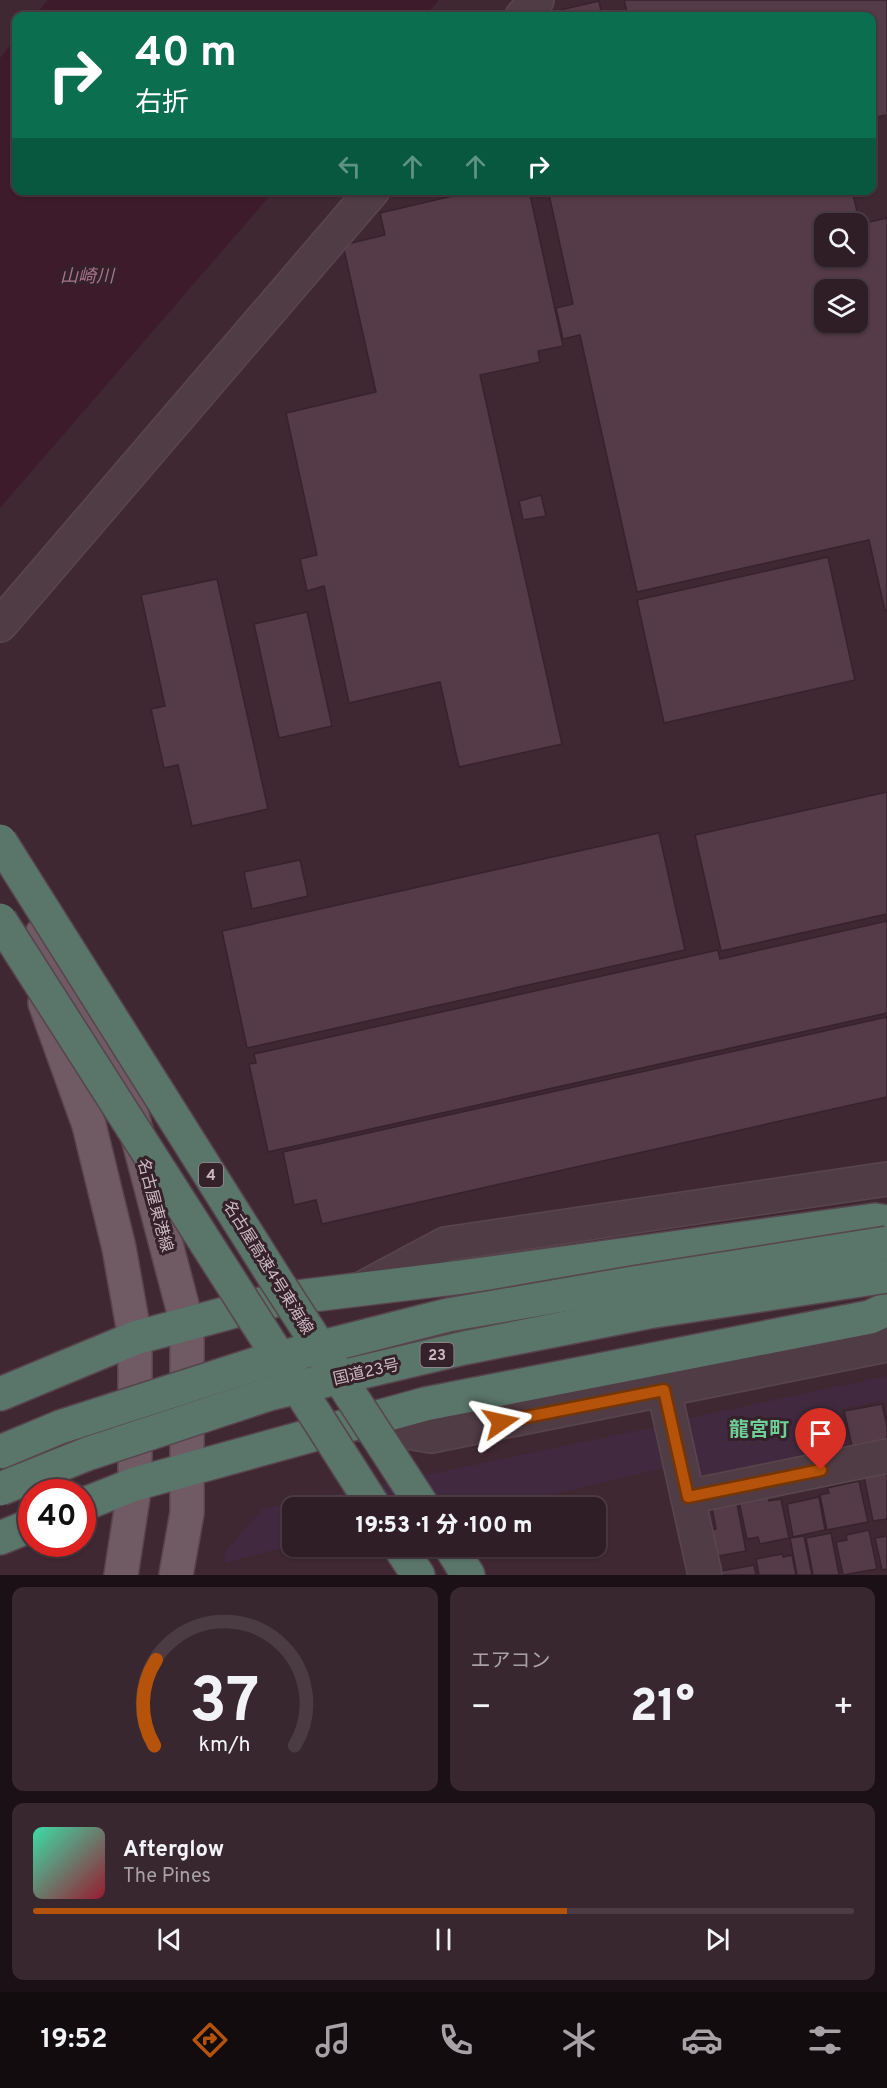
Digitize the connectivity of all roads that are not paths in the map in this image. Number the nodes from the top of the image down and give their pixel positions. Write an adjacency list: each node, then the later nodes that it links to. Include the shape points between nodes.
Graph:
1 (537, 0): 2 (street)
2 (526, 12)
3 (369, 195): 4 (street)
4 (0, 625)
5 (0, 841): 27 (highway, 名古屋高速4号東海線 / 4, bridge)
6 (0, 867): 15 (main road, 名古屋東港線, via 39,928 127,1096)
7 (0, 904): 16 (main road, via 26,949 89,1125 119,1248)
8 (0, 920): 26 (highway, 4, bridge)
9 (887, 1179): 13 (street, via 445,1244)
10 (887, 1222): 13 (highway, via 875,1220)
11 (887, 1243): 21 (highway, 国道23号 / 23, bridge, via 448,1315 259,1363 60,1427)
12 (887, 1276): 25 (highway, 国道23号 / 23, bridge, via 648,1312 464,1348 269,1394 87,1454)
13 (363, 1288): 15 (highway, via 280,1299)
14 (887, 1309): 20 (highway, via 870,1317 425,1404)
15 (187, 1324): 16 (highway); 23 (main road, 名古屋東港線)
16 (135, 1338): 19 (highway); 24 (main road)
17 (887, 1345): 18 (street)
18 (664, 1390): 20 (street, via 431,1436); 28 (street)
19 (0, 1394)
20 (353, 1423): 23 (highway)
21 (0, 1452)
22 (887, 1456): 28 (street)
23 (186, 1469): 24 (highway); 35 (main road, 名古屋東港線, via 187,1513)
24 (135, 1484): 29 (highway); 34 (main road)
25 (0, 1489)
26 (368, 1497)
27 (417, 1497)
28 (688, 1497): 38 (street)
29 (96, 1499)
30 (18, 1531): 31 (highway)
31 (0, 1538)
32 (406, 1557): 36 (highway)
33 (457, 1557): 37 (highway)
34 (121, 1575)
35 (176, 1575)
36 (417, 1575)
37 (468, 1575)
38 (705, 1575)

